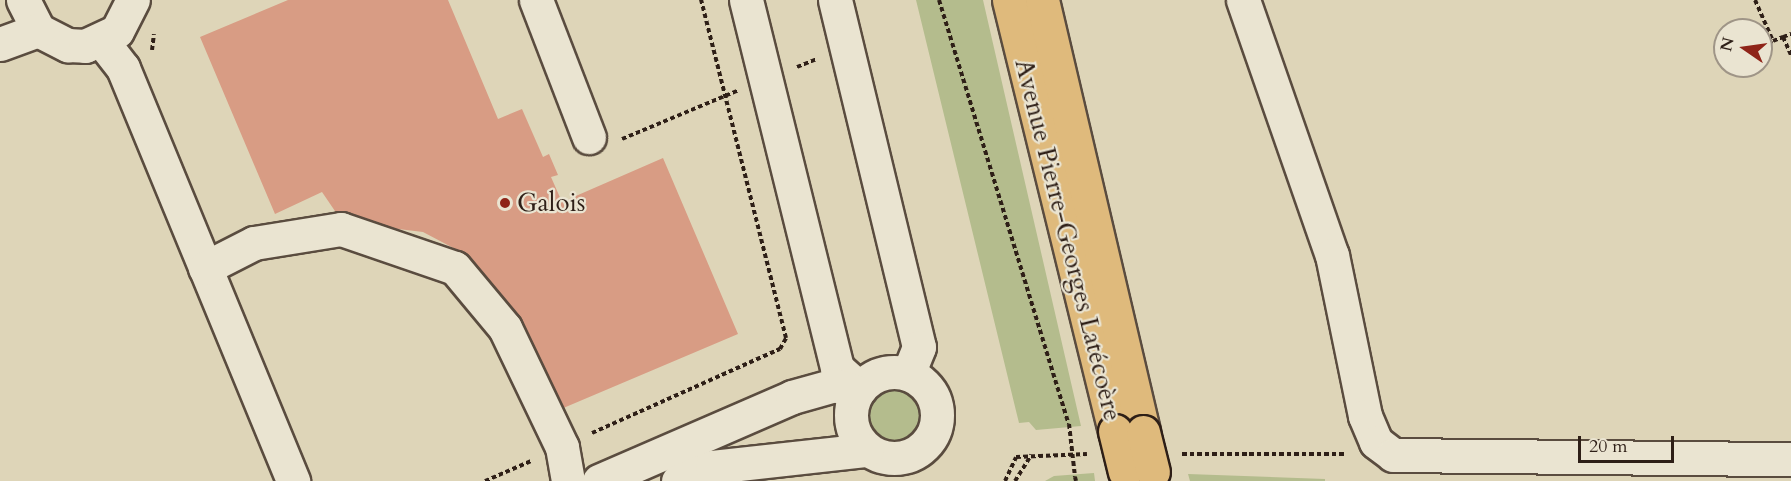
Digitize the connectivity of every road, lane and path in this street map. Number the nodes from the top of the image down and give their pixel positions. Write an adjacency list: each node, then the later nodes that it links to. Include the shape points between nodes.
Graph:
1 (23, 0): 13 (street)
2 (133, 0): 16 (street, via 128,17)
3 (536, 0): 23 (street)
4 (702, 0): 22 (path)
5 (746, 0): 21 (street)
6 (835, 0): 19 (street)
7 (939, 0): 33 (path, bridge, via 968,109 1069,424)
8 (1009, 0): 32 (main road, Avenue Pierre-Georges Latécoère)
9 (1042, 0): 32 (main road, Avenue Pierre-Georges Latécoère)
10 (1243, 0): 30 (street, via 1332,255 1365,416 1376,442)
11 (1755, 0): 12 (path)
12 (1763, 18)
13 (38, 30): 16 (street, via 68,45); 18 (street)
14 (1791, 34): 15 (path)
15 (1783, 37): 17 (path); 20 (path)
16 (102, 41): 24 (street, via 123,68)
17 (1773, 41)
18 (0, 44)
19 (846, 47): 21 (path); 25 (street, via 919,347)
20 (1791, 55)
21 (765, 80): 22 (path); 26 (street, via 837,368)
22 (726, 96): 23 (path, via 594,151); 27 (path, via 783,344)
23 (588, 137)
24 (205, 268): 27 (street, via 254,243 341,229 455,268 505,328); 34 (street)
25 (908, 374): 26 (street, via 881,374); 28 (street, via 935,399 932,437 910,456 896,459)
26 (858, 390): 28 (street, via 853,429); 37 (street, via 835,385 792,397)
27 (562, 447): 35 (path); 36 (street)
28 (867, 450): 38 (street, via 712,467)
29 (1031, 454): 32 (path); 39 (path, via 1016,457); 40 (path)
30 (1393, 455): 31 (street); 32 (path)
31 (1791, 459)
32 (1139, 462)
33 (1075, 479)
34 (293, 481)
35 (485, 481)
36 (568, 481)
37 (599, 481)
38 (678, 481)
39 (1005, 481)
40 (1015, 481)

